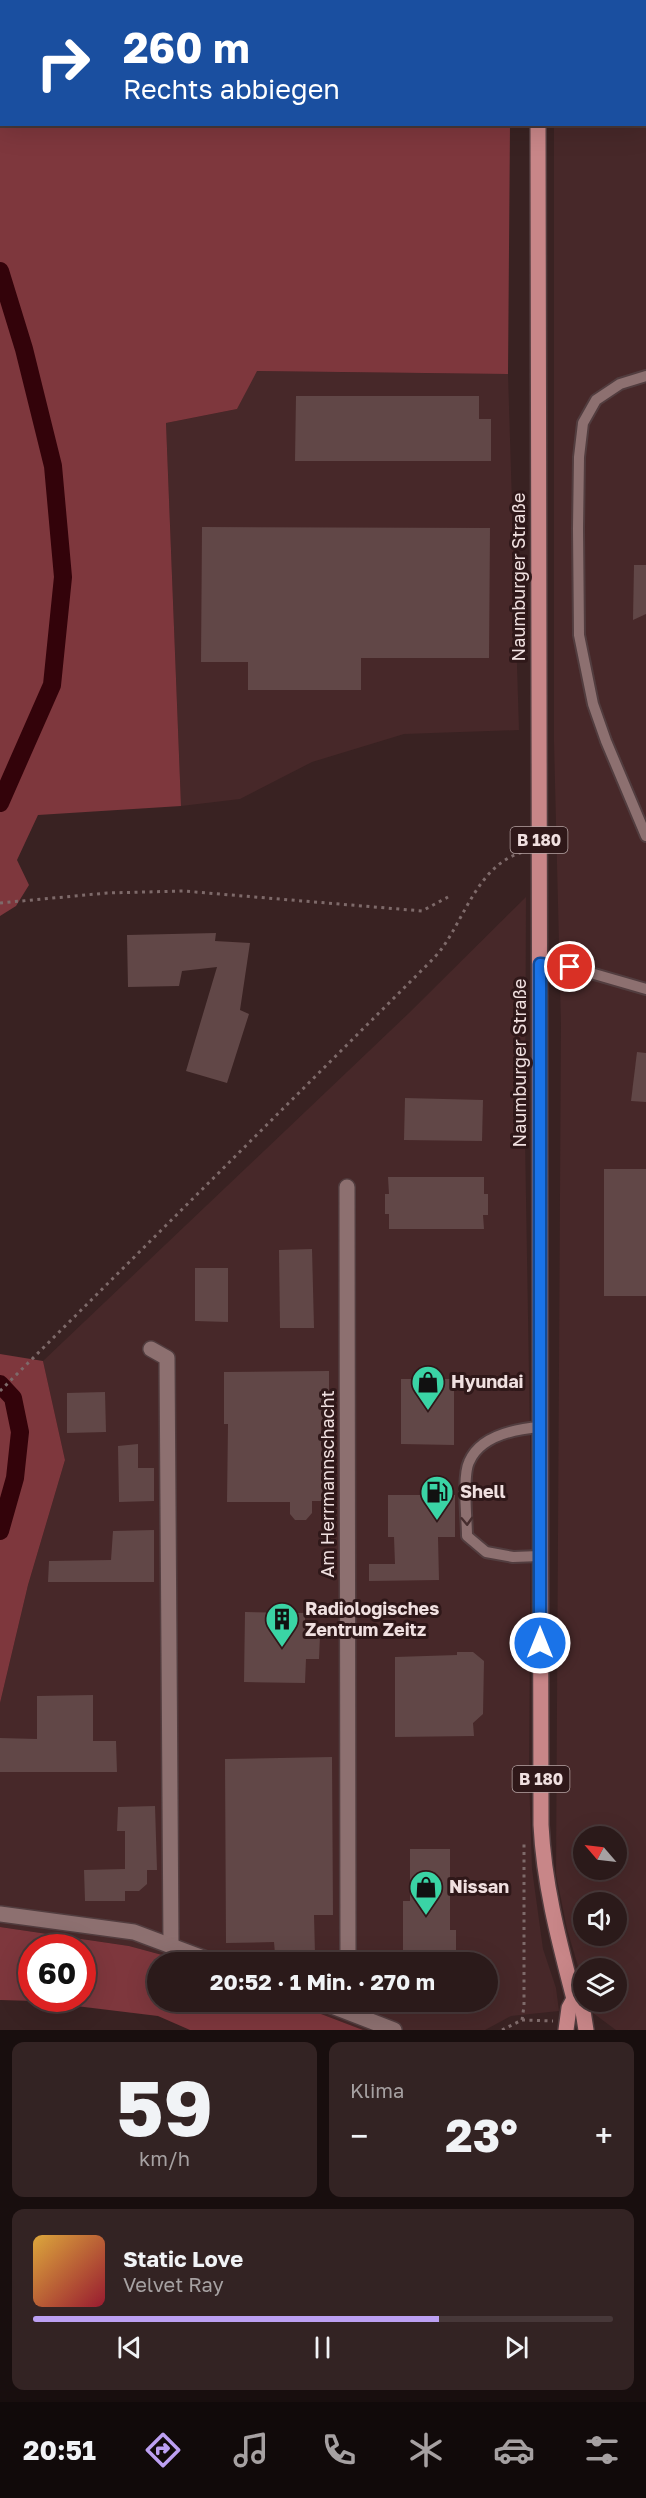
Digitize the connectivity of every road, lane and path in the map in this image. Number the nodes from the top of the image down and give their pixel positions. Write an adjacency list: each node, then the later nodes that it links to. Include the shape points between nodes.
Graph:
1 (538, 126): 7 (main road, Naumburger Straße / B 180)
2 (646, 376): 3 (lane, via 620,384 596,400 583,423 578,540 579,635 593,704)
3 (646, 836)
4 (523, 852): 11 (path, via 493,870 478,887 443,947 424,968)
5 (448, 897): 6 (path, via 422,911 184,891 107,893)
6 (0, 903)
7 (540, 964): 8 (lane, via 570,967); 12 (main road, Naumburger Straße / B 180)
8 (646, 989)
9 (347, 1187): 17 (street, Am Herrmannschacht)
10 (151, 1349): 15 (street, via 167,1358)
11 (0, 1391)
12 (540, 1427): 13 (main road, Naumburger Straße / B 180); 13 (lane, one-way to 13, via 516,1430 482,1443 468,1463 466,1492 467,1536 486,1552)
13 (540, 1557): 18 (main road, Naumburger Straße / B 180, via 542,1848 552,1914)
14 (0, 1914): 15 (street, via 134,1932)
15 (171, 1946): 16 (street)
16 (187, 1952)
17 (348, 1952)
18 (573, 1995)
19 (573, 2001): 23 (main road, Naumburger Straße / B 180)
20 (360, 2012): 24 (street)
21 (583, 2012): 25 (main road, Naumburger Straße / B 180)
22 (522, 2020): 23 (path)
23 (563, 2026)
24 (394, 2030)
25 (586, 2030)

